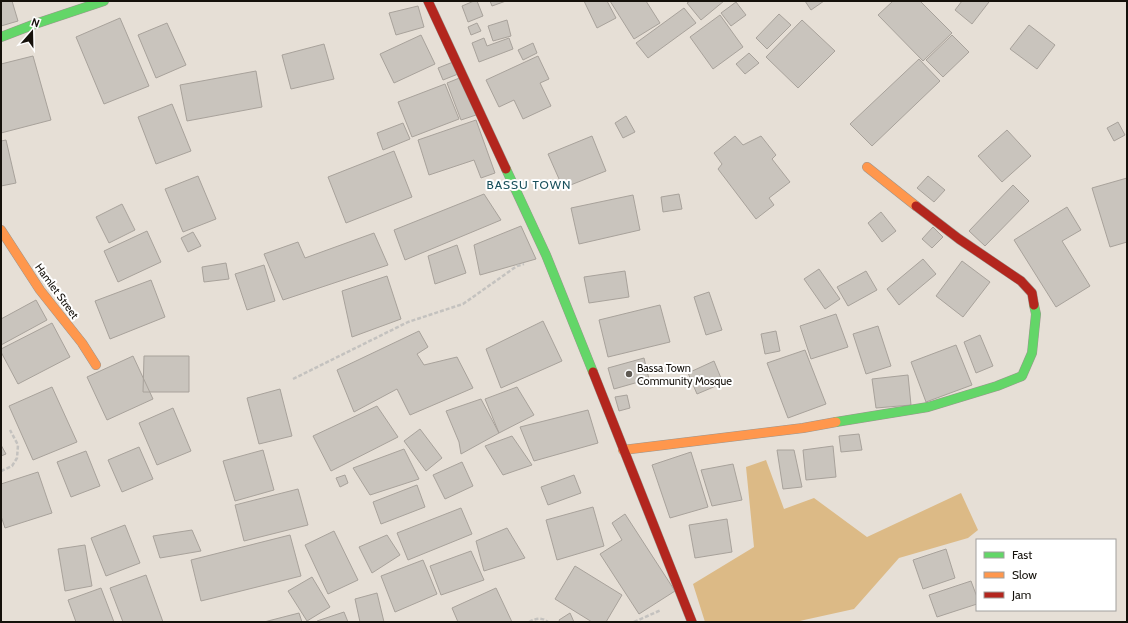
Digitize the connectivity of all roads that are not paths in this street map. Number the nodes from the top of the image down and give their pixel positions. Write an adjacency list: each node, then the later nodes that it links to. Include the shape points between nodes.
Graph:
1 (104, 1): 3 (street)
2 (428, 1): 7 (street, via 546,255)
3 (1, 37)
4 (867, 167): 7 (street, via 959,239 1021,281 1032,293 1036,314 1032,353 1022,376 928,407 803,428)
5 (1, 230): 6 (street, Hamlet Street, via 40,290)
6 (96, 365)
7 (623, 450): 8 (street)
8 (692, 622)

